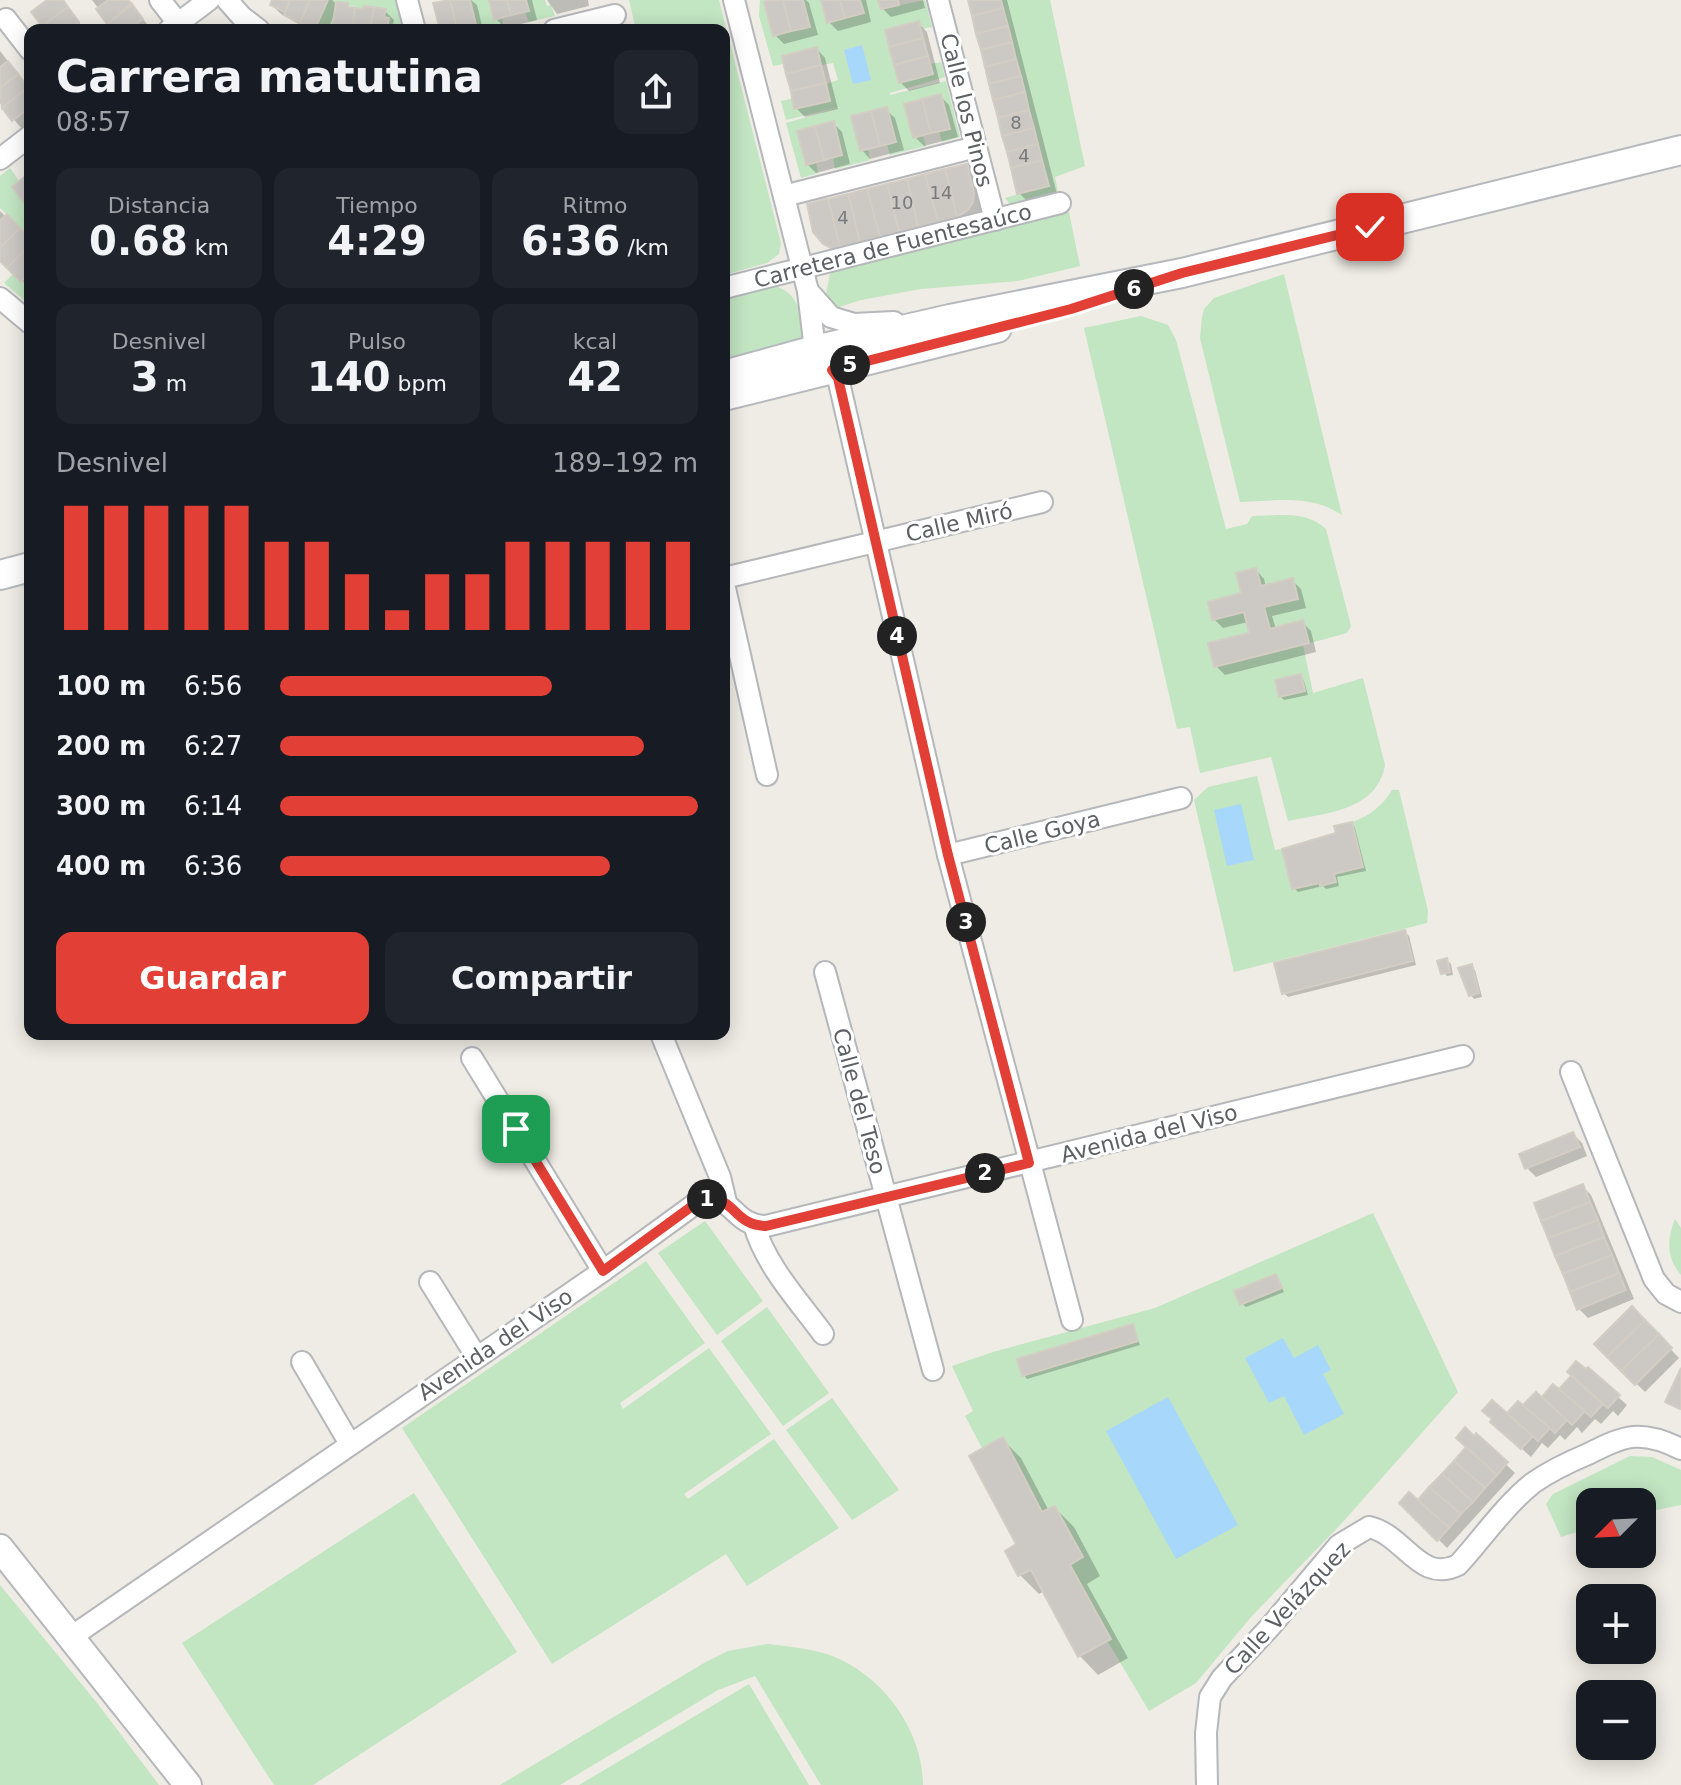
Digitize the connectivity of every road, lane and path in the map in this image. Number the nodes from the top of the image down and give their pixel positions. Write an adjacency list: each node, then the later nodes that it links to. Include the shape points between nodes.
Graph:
1 (160, 0): 9 (street)
2 (209, 0): 10 (street)
3 (227, 0): 11 (street)
4 (407, 0): 12 (street)
5 (734, 0): 19 (street)
6 (938, 0): 16 (street, Calle los Pinos)
7 (615, 15): 13 (street)
8 (6, 19): 14 (street)
9 (172, 24)
10 (178, 24)
11 (251, 24)
12 (413, 24)
13 (578, 24)
14 (24, 42)
15 (24, 141): 18 (street)
16 (976, 147): 19 (street); 21 (street, Calle los Pinos)
17 (1681, 150): 23 (main road)
18 (0, 159)
19 (784, 196): 22 (street)
20 (1060, 203): 21 (street, Carretera de Fuentesaúco)
21 (995, 220): 22 (street, Carretera de Fuentesaúco)
22 (801, 266): 24 (street, Carretera de Fuentesaúco); 25 (street)
23 (1182, 273): 28 (main road); 29 (main road, via 1071,309)
24 (730, 286)
25 (808, 291): 28 (street, via 831,317 854,324); 29 (street)
26 (0, 298): 27 (street)
27 (24, 318)
28 (950, 319): 29 (main road, via 886,334)
29 (824, 360): 30 (main road); 32 (street, via 838,378)
30 (730, 384)
31 (1042, 502): 32 (street, Calle Miró)
32 (875, 542): 35 (street, Calle Miró); 39 (street)
33 (24, 569): 34 (main road)
34 (0, 575)
35 (730, 577)
36 (730, 611): 37 (street)
37 (767, 775)
38 (1181, 798): 39 (street, Calle Goya)
39 (948, 855): 45 (street)
40 (825, 972): 46 (street, Calle del Teso)
41 (663, 1040): 47 (street)
42 (1463, 1056): 45 (street, Avenida del Viso)
43 (472, 1058): 49 (street)
44 (1571, 1072): 51 (street, via 1654,1279)
45 (1029, 1163): 46 (street, Avenida del Viso); 52 (street)
46 (886, 1196): 48 (street, Avenida del Viso); 56 (street, Calle del Teso)
47 (726, 1202): 48 (street); 49 (street, Avenida del Viso, via 712,1197 695,1204)
48 (754, 1225): 53 (street, via 773,1266)
49 (603, 1271): 54 (street, Avenida del Viso)
50 (430, 1282): 54 (street)
51 (1681, 1302)
52 (1072, 1320)
53 (823, 1334)
54 (476, 1356): 57 (street, Avenida del Viso)
55 (302, 1362): 57 (street)
56 (933, 1370)
57 (350, 1444): 60 (street, Avenida del Viso)
58 (1681, 1449): 62 (street, Calle Velázquez, via 1640,1436 1621,1438 1554,1470 1532,1484 1458,1565 1446,1571 1429,1570 1381,1530 1369,1527 1339,1545 1210,1697)
59 (0, 1548): 60 (street)
60 (71, 1637): 61 (street)
61 (188, 1785)
62 (1207, 1785)

